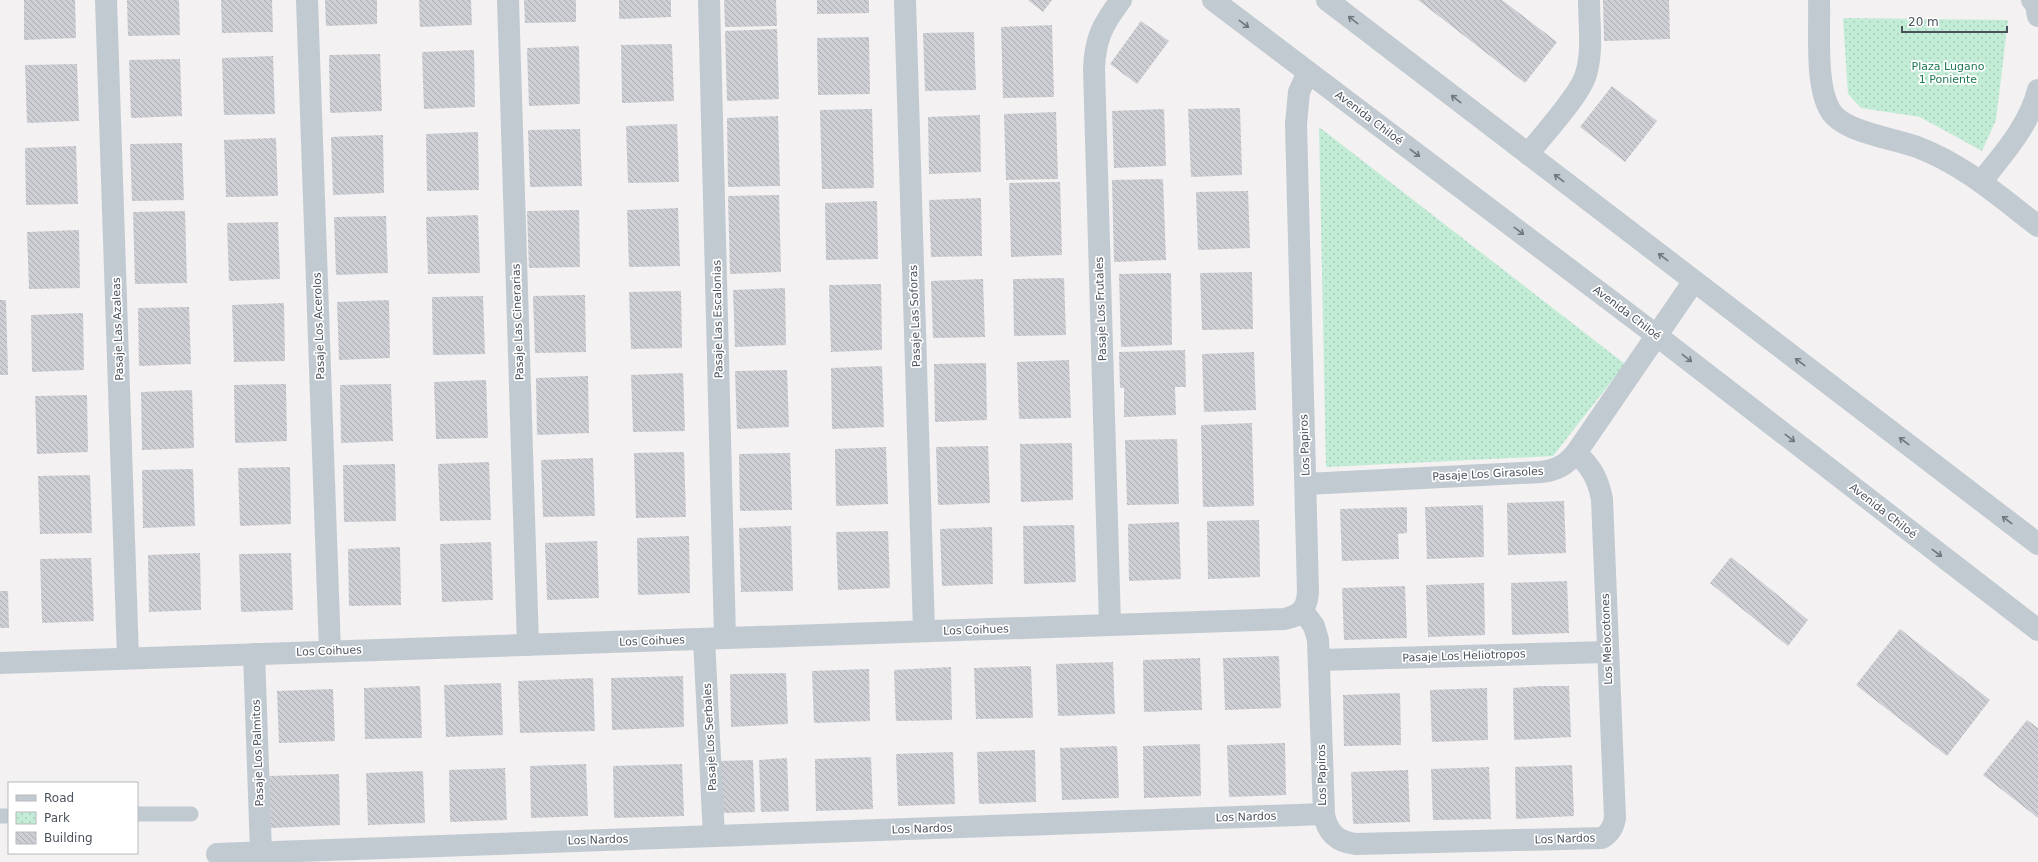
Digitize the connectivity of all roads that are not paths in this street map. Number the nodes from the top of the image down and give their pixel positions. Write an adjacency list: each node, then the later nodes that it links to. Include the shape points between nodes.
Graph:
1 (106, 0): 33 (street, Pasaje Las Azaleas)
2 (307, 0): 30 (street, Pasaje Los Acerolos)
3 (508, 0): 29 (street, Pasaje Las Cinerarias)
4 (709, 0): 27 (street, Pasaje Las Escalonias)
5 (905, 0): 26 (street, Pasaje Las Soforas)
6 (1121, 0): 24 (street, Pasaje Los Frutales, via 1105,21 1100,33 1094,69)
7 (1213, 0): 13 (street, Avenida Chiloé, one-way to 13)
8 (1327, 0): 15 (street, one-way to 8)
9 (1589, 0): 15 (street, via 1589,55 1586,76 1573,98)
10 (1819, 0): 16 (street, via 1822,89 1831,112 1851,128 1919,147 1952,163)
11 (2032, 0): 12 (street)
12 (2038, 16)
13 (1308, 72): 19 (street, Avenida Chiloé, one-way to 19); 21 (street, Los Papiros, via 1299,92 1296,124)
14 (2038, 90): 16 (street, via 2035,104 2022,128)
15 (1528, 154): 18 (street, one-way to 15)
16 (1981, 182): 17 (street)
17 (2038, 226)
18 (1694, 281): 19 (street, Pasaje Los Girasoles); 22 (street, one-way to 18)
19 (1656, 334): 20 (street, Pasaje Los Girasoles); 25 (street, Avenida Chiloé, one-way to 25)
20 (1576, 453): 21 (street, Pasaje Los Girasoles, via 1561,467 1552,471); 31 (street, Los Melocotones, via 1593,471 1602,499)
21 (1306, 484): 23 (street, Los Papiros, via 1308,602)
22 (2038, 544)
23 (1303, 611): 24 (street, Los Coihues, via 1284,620); 34 (street, Los Papiros, via 1314,626)
24 (1110, 625): 26 (street, Los Coihues)
25 (2038, 630)
26 (924, 631): 27 (street, Los Coihues)
27 (725, 638): 28 (street, Los Coihues)
28 (704, 639): 29 (street, Los Coihues); 40 (street, Pasaje Los Serbales)
29 (528, 645): 30 (street, Los Coihues)
30 (330, 651): 32 (street, Los Coihues)
31 (1608, 652): 34 (street, Pasaje Los Heliotropos); 39 (street, Los Melocotones, via 1615,818 1614,826)
32 (254, 654): 33 (street, Los Coihues); 41 (street, Pasaje Los Palmitos)
33 (128, 658): 35 (street, Los Coihues)
34 (1320, 660): 38 (street, Los Papiros)
35 (0, 662)
36 (138, 814): 37 (lane)
37 (191, 814)
38 (1324, 814): 39 (street, Los Nardos, via 1329,830 1334,836 1356,844 1593,839 1602,838); 40 (street, Los Nardos)
39 (1609, 833)
40 (714, 836): 41 (street, Los Nardos)
41 (261, 852): 42 (street, Los Nardos)
42 (217, 854)

